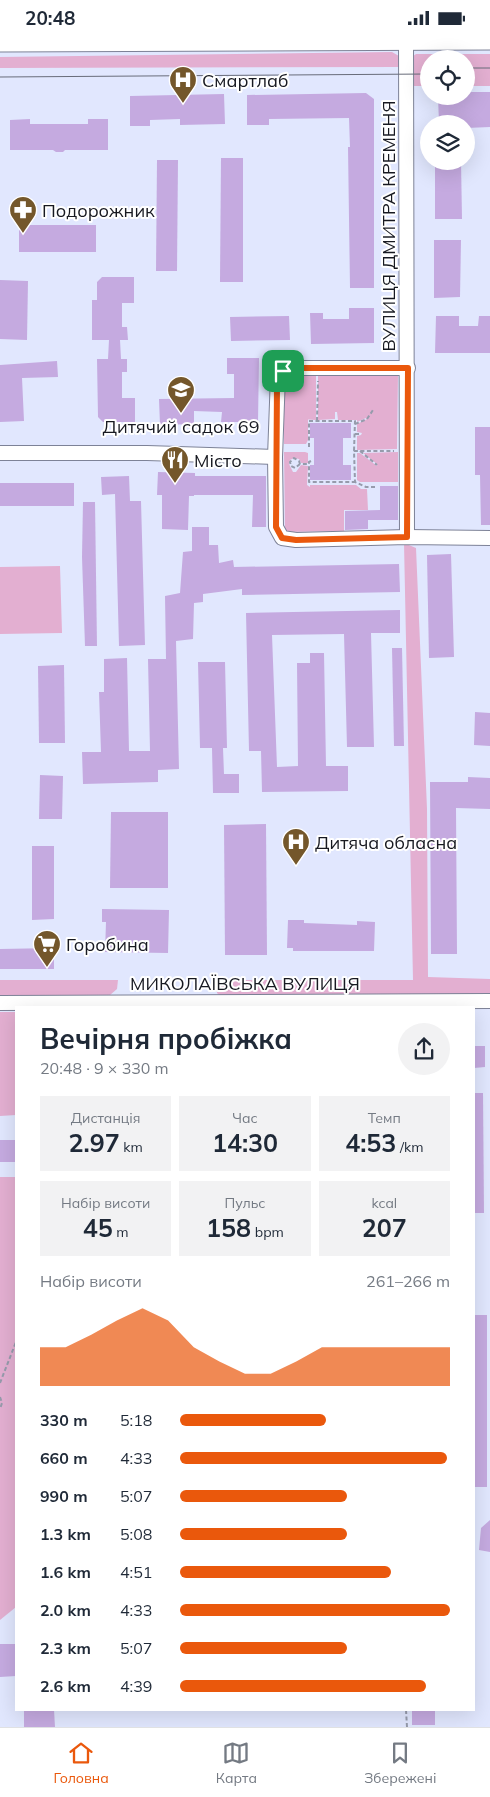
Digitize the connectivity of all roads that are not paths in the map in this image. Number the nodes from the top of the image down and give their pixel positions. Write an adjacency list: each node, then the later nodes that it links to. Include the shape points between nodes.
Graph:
1 (406, 38): 2 (main road); 3 (main road); 4 (street, ВУЛИЦЯ ДМИТРА КРЕМЕНЯ)
2 (490, 40)
3 (0, 42)
4 (408, 368): 6 (street, via 290,368 283,371 278,375 277,384); 7 (street, ВУЛИЦЯ ДМИТРА КРЕМЕНЯ)
5 (0, 453): 6 (street)
6 (275, 457): 7 (street, via 276,527 282,538)
7 (407, 537): 8 (street)
8 (490, 538)
9 (490, 1001): 10 (street, МИКОЛАЇВСЬКА ВУЛИЦЯ)
10 (0, 1003)

